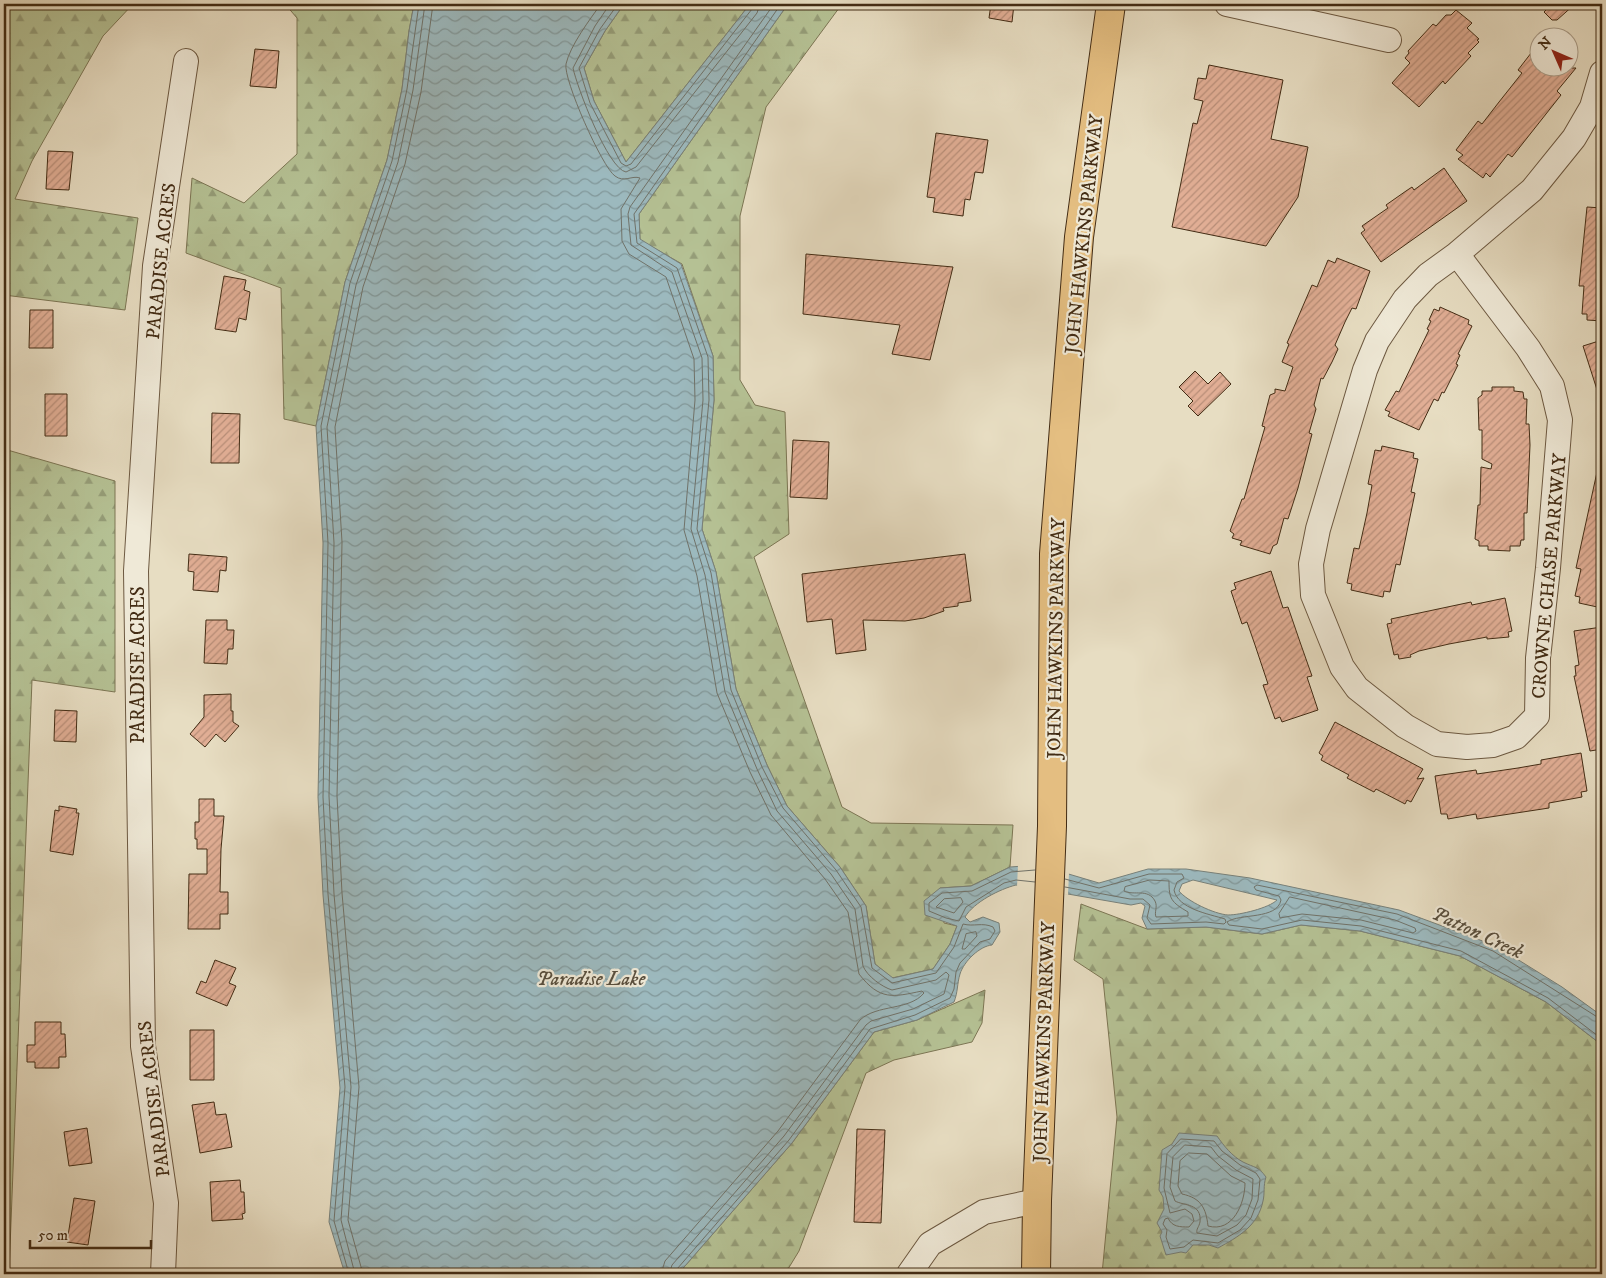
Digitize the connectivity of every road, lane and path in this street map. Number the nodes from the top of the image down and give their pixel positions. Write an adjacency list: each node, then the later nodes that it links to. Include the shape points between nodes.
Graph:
1 (1111, 4): 7 (main road, JOHN HAWKINS PARKWAY, via 1079,237 1054,554 1052,826)
2 (1227, 4): 3 (street)
3 (1390, 40)
4 (186, 61): 8 (street, PARADISE ACRES, via 155,266 136,571 143,1046 166,1203)
5 (1602, 73): 6 (street, CROWNE CHASE PARKWAY, via 1592,107 1574,138 1532,190)
6 (1457, 254): 6 (street, CROWNE CHASE PARKWAY, via 1428,275 1405,299 1377,341 1365,370 1318,529 1311,564 1313,595 1342,667 1357,688 1405,726 1437,744 1467,747 1493,745 1516,737 1537,716 1538,658 1560,420 1552,386 1528,348)
7 (1036, 1202): 9 (street, via 984,1212 930,1244); 10 (main road, JOHN HAWKINS PARKWAY)
8 (164, 1273)
9 (909, 1274)
10 (1036, 1274)

